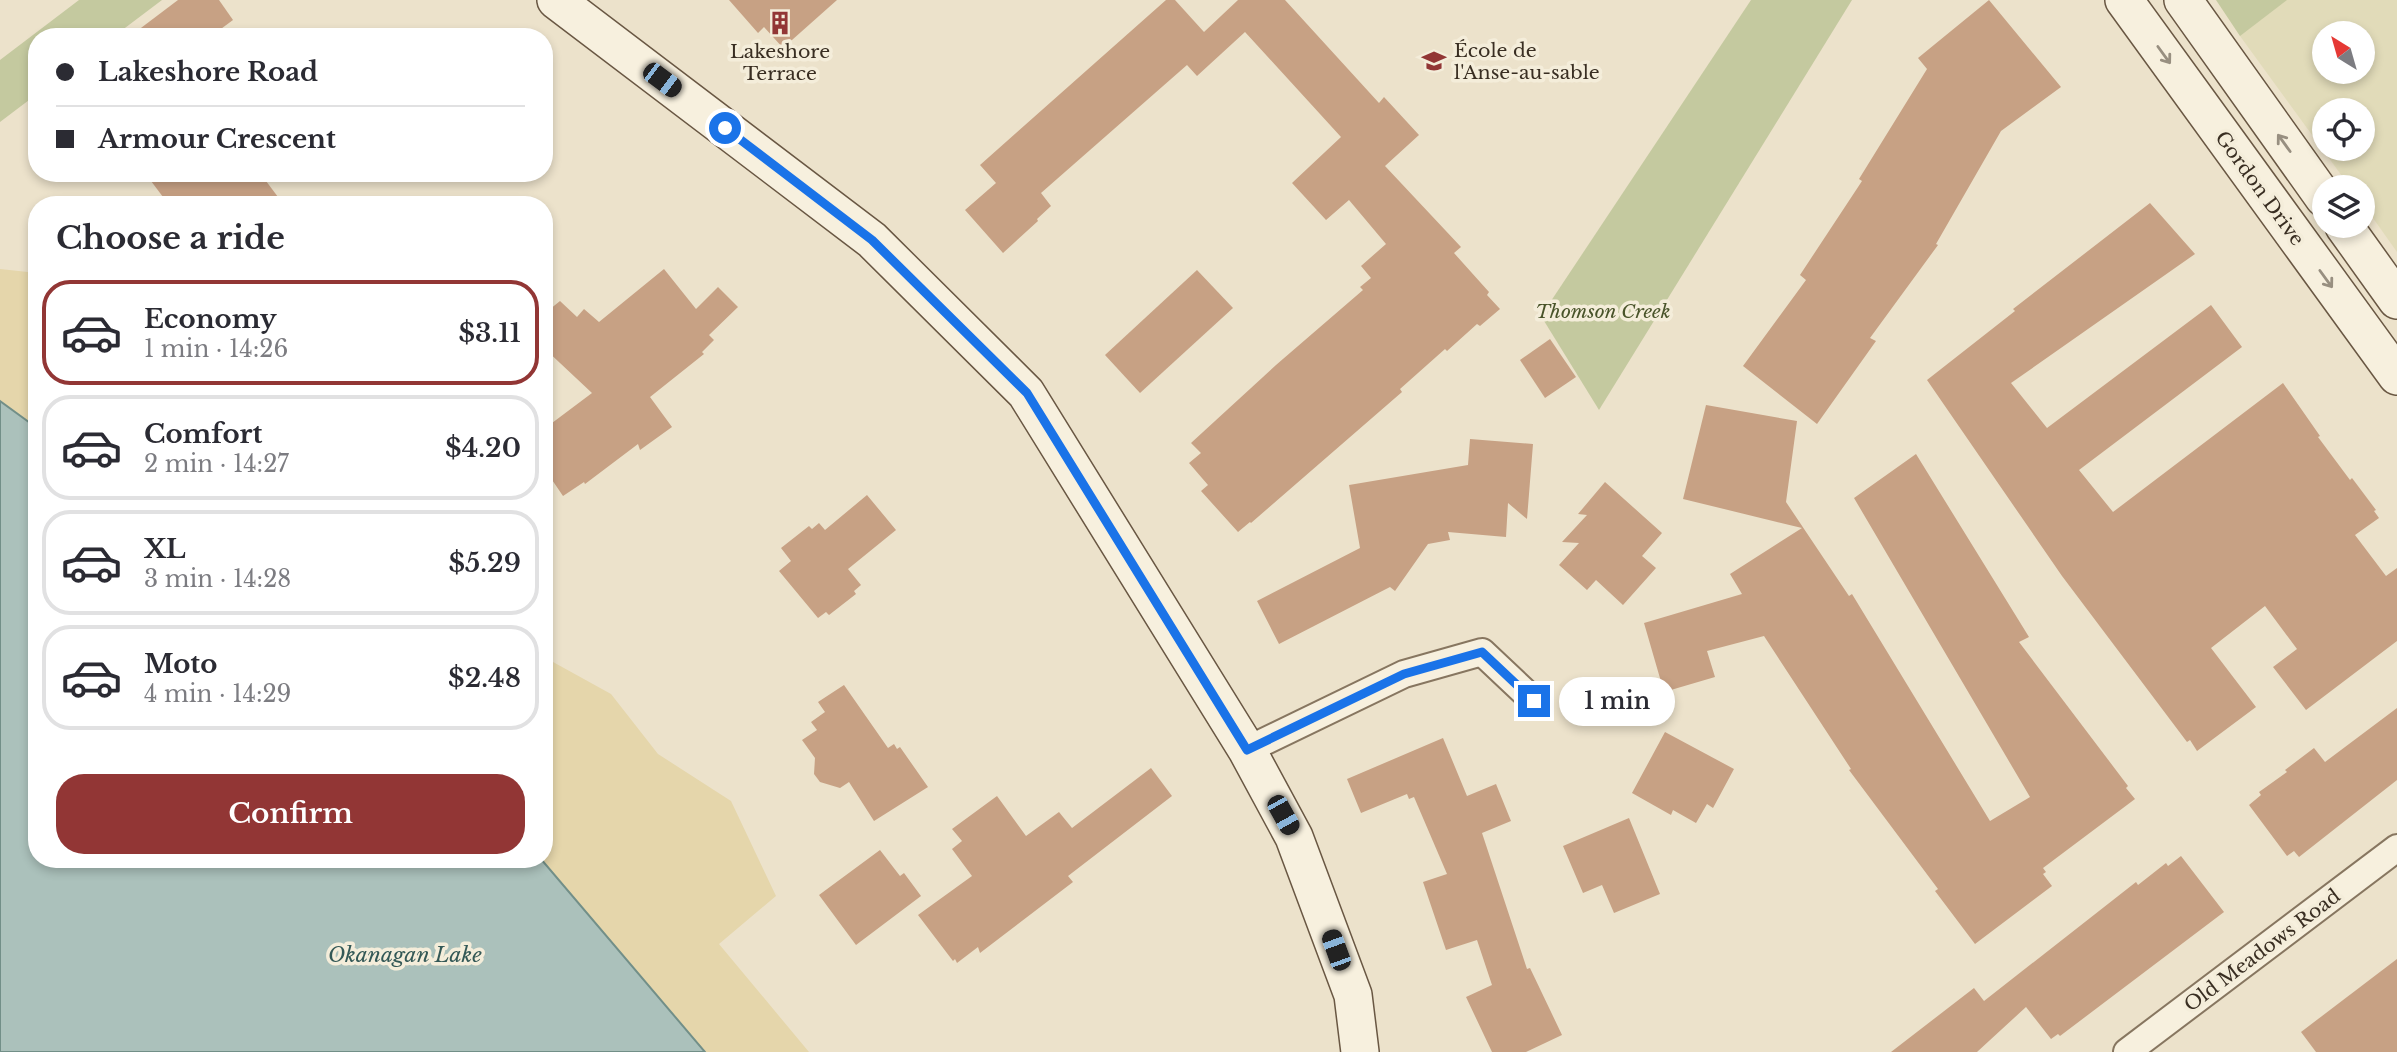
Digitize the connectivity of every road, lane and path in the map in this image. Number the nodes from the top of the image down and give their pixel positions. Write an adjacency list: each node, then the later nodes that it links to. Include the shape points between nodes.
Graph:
1 (556, 0): 9 (main road, via 872,240 1027,393)
2 (2124, 0): 7 (main road, Gordon Drive, one-way to 7)
3 (2183, 0): 4 (main road, one-way to 3)
4 (2312, 181)
5 (2353, 238): 6 (main road)
6 (2397, 300)
7 (2397, 376)
8 (1534, 701): 9 (street, via 1482,652 1404,674)
9 (1247, 750): 11 (main road, via 1294,837 1353,995)
10 (2397, 848): 12 (street, Old Meadows Road)
11 (1360, 1052)
12 (2127, 1052)

